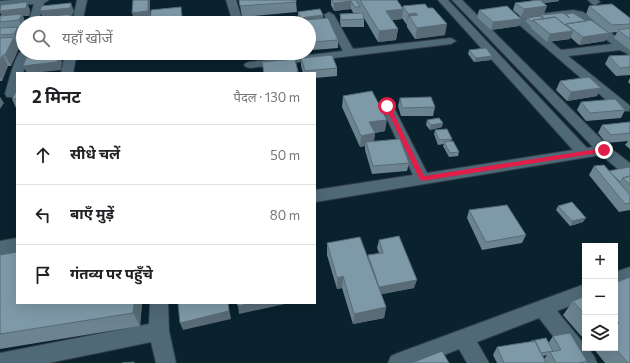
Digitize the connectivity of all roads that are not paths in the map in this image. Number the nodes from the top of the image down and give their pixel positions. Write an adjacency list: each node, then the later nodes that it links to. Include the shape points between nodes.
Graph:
1 (40, 0): 2 (street); 7 (street); 11 (street)
2 (44, 0)
3 (82, 0): 12 (street)
4 (231, 0): 13 (street)
5 (443, 0): 30 (street)
6 (457, 0): 9 (street)
7 (0, 4)
8 (486, 12): 9 (street)
9 (472, 14): 29 (street)
10 (329, 15): 16 (street)
11 (35, 16)
12 (79, 16)
13 (236, 16)
14 (451, 41): 16 (street)
15 (626, 49): 17 (street); 17 (street, via 579,14 520,21)
16 (350, 53): 18 (street)
17 (559, 54): 28 (street)
18 (316, 59)
19 (22, 60): 23 (street)
20 (70, 60): 24 (street)
21 (307, 60): 22 (street)
22 (252, 69)
23 (18, 72)
24 (67, 72)
25 (16, 76): 26 (street)
26 (9, 94)
27 (387, 106): 32 (street)
28 (624, 108)
29 (604, 150): 30 (street); 31 (street)
30 (584, 153): 32 (street)
31 (630, 171)
32 (422, 178): 33 (street)
33 (316, 196)
34 (16, 245): 35 (street)
35 (0, 248)
36 (630, 275): 37 (street)
37 (618, 279)
38 (582, 293): 40 (street)
39 (159, 304): 41 (street)
40 (543, 308): 42 (street); 48 (street)
41 (159, 331): 43 (street); 45 (street)
42 (463, 338): 46 (street); 47 (street)
43 (35, 359): 44 (street)
44 (0, 363)
45 (166, 363)
46 (398, 363)
47 (479, 363)
48 (587, 363)

